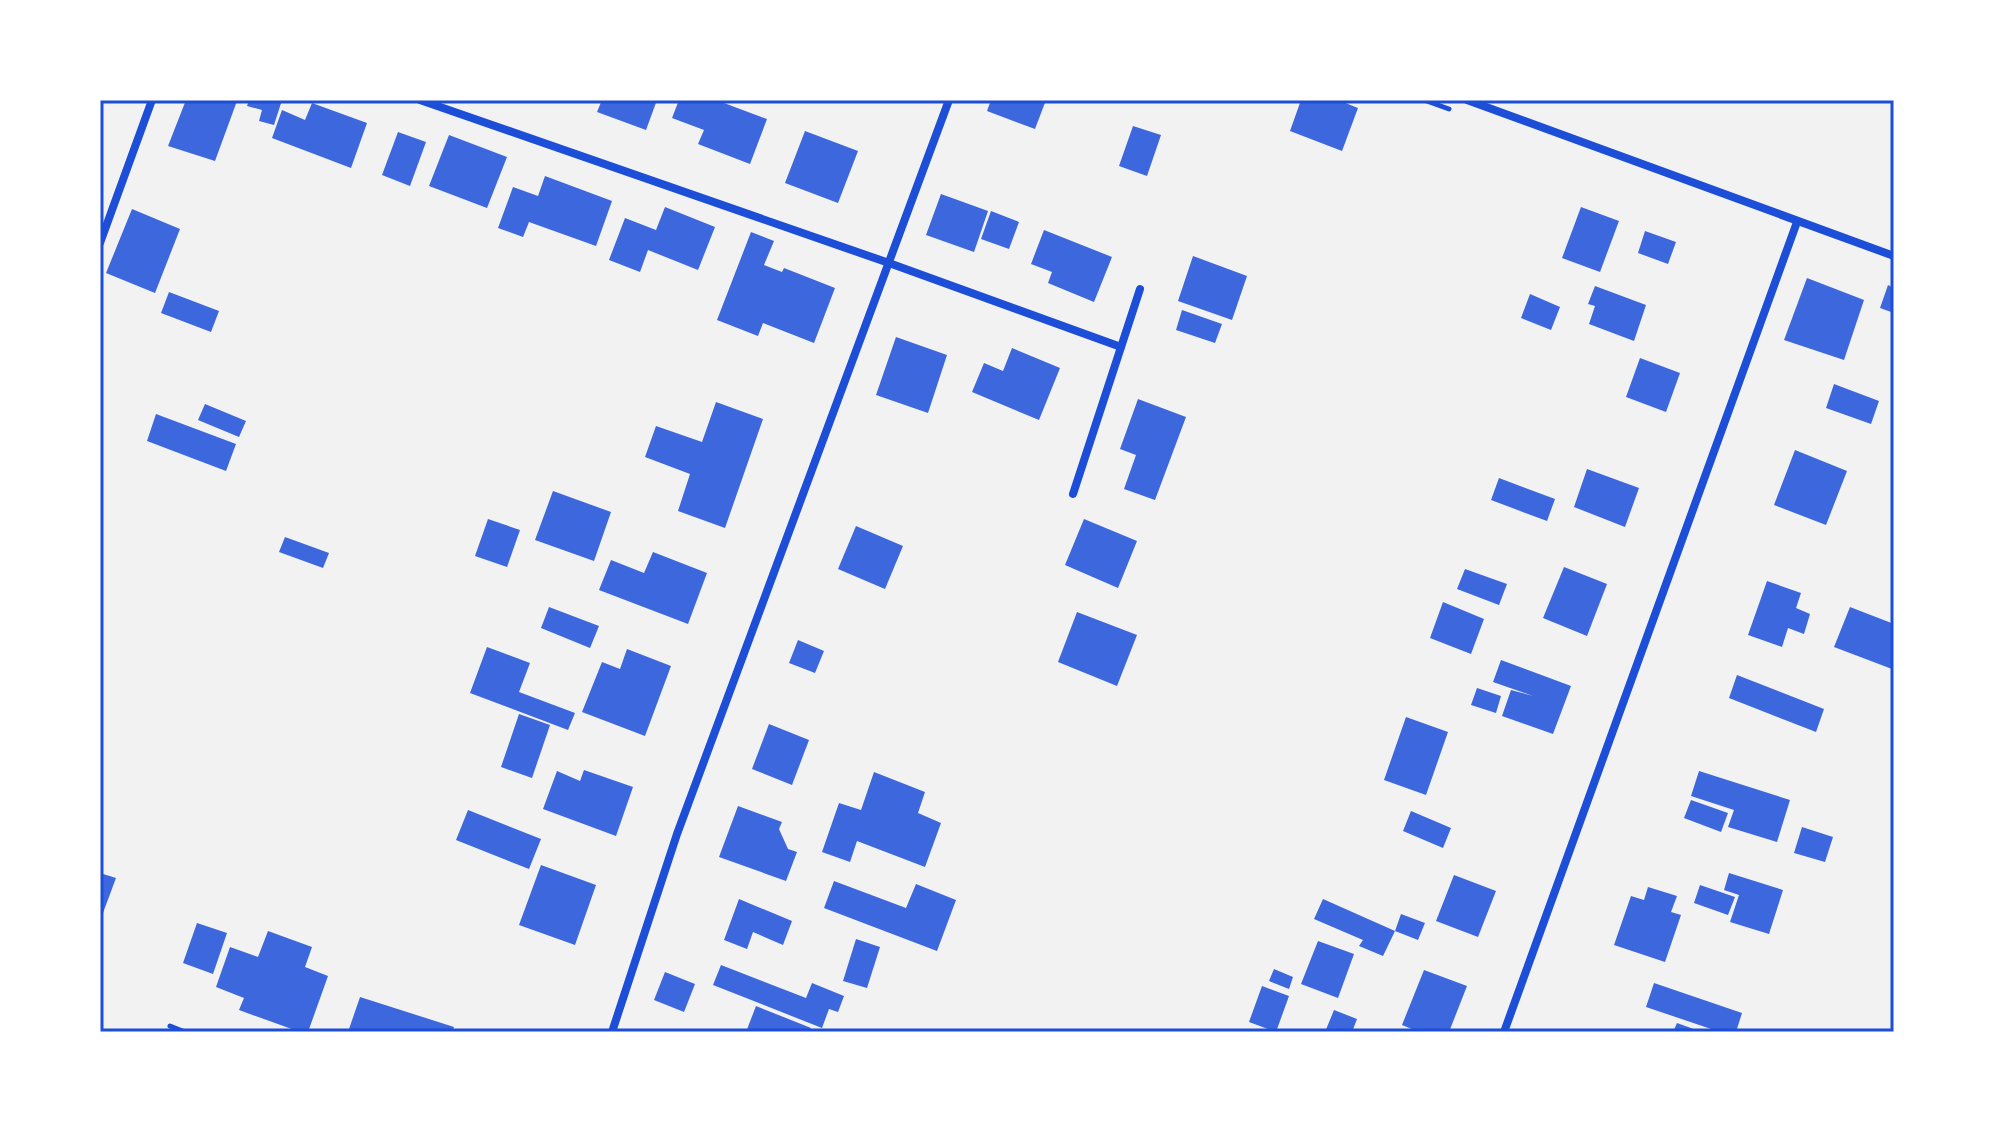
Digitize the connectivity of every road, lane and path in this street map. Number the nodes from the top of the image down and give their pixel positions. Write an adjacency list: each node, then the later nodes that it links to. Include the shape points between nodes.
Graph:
1 (152, 100): 6 (street)
2 (420, 100): 8 (street)
3 (949, 100): 8 (street)
4 (1467, 100): 5 (street)
5 (1797, 222): 7 (street); 15 (street)
6 (100, 243)
7 (1894, 256)
8 (889, 263): 10 (street); 14 (street, via 677,834)
9 (1140, 289): 10 (street)
10 (1121, 347): 11 (street)
11 (1073, 494)
12 (170, 1026): 13 (path)
13 (185, 1032)
14 (612, 1032)
15 (1504, 1032)

